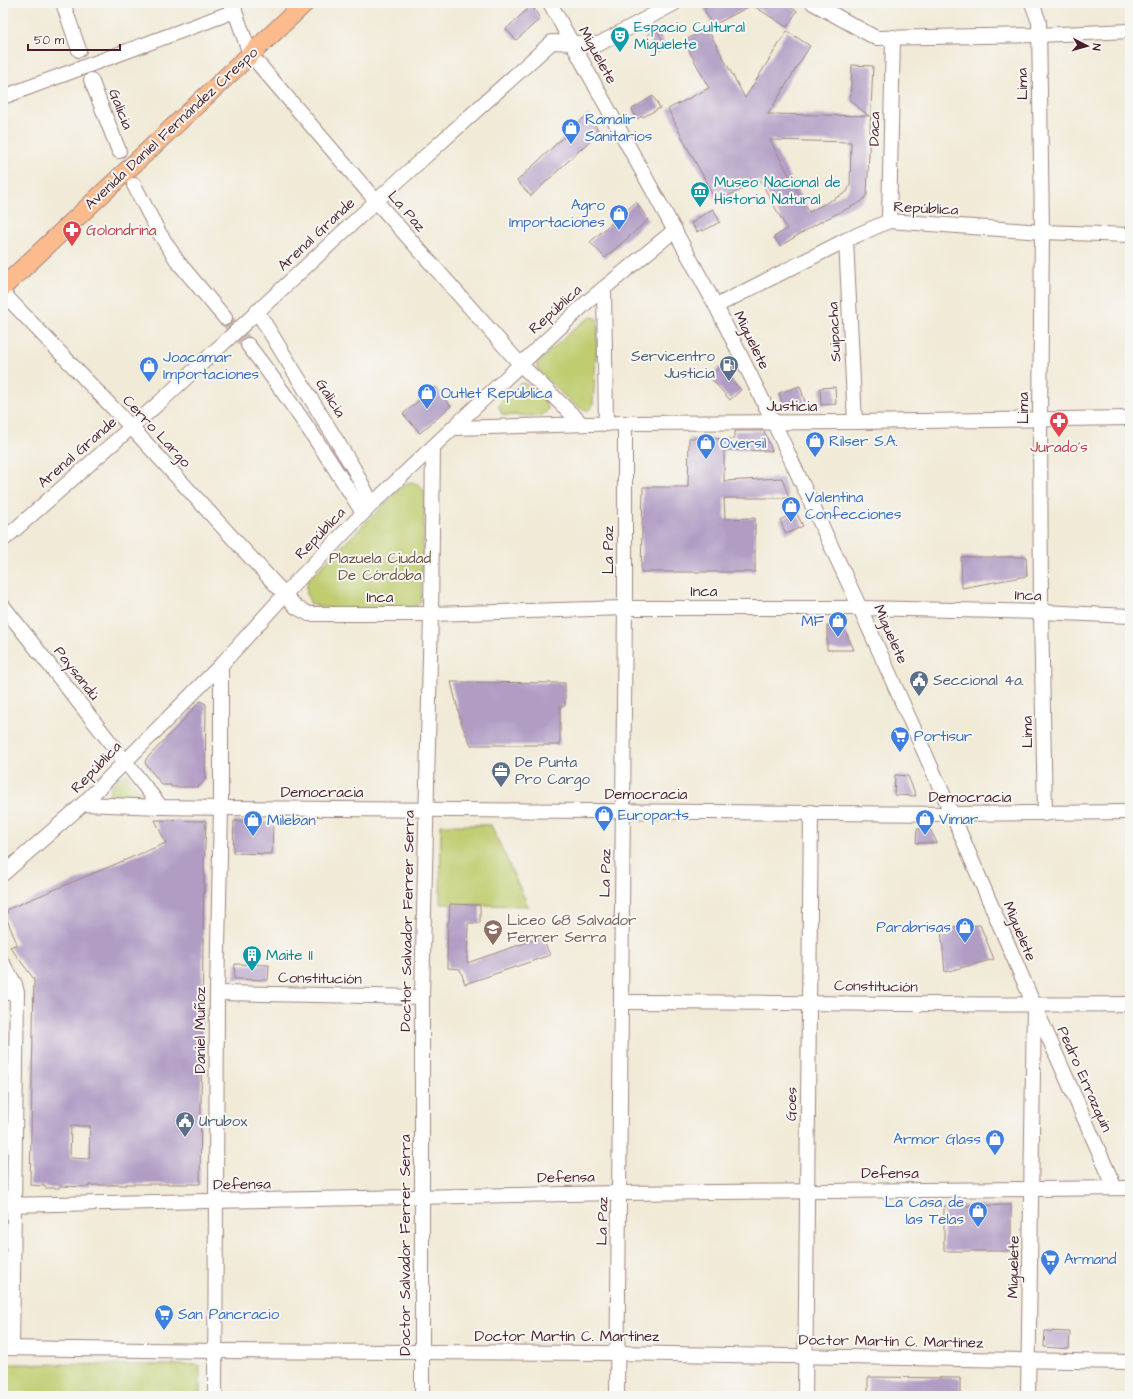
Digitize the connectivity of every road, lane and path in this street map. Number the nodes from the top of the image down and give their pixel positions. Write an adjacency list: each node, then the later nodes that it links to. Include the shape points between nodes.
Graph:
1 (63, 3): 12 (street)
2 (305, 3): 13 (main road, Avenida Daniel Fernández Crespo)
3 (550, 3): 11 (street, Miguelete)
4 (675, 3): 11 (street, Arenal Grande, via 599,44)
5 (813, 3): 10 (street, via 876,38)
6 (1032, 3): 9 (street, Lima, via 1039,22)
7 (234, 7): 13 (street, La Paz); 15 (street)
8 (1130, 31): 9 (street)
9 (1038, 35): 10 (street); 21 (street, Lima)
10 (893, 37): 19 (street, Daca)
11 (572, 43): 18 (street, Arenal Grande, via 552,42); 20 (street, Miguelete)
12 (79, 50)
13 (250, 54): 18 (street, La Paz); 24 (main road, Avenida Daniel Fernández Crespo)
14 (91, 80): 16 (street, Galicia)
15 (3, 97)
16 (119, 151)
17 (134, 185): 29 (street, via 178,262)
18 (376, 201): 28 (street, Arenal Grande); 31 (street, La Paz)
19 (889, 222): 21 (street, República); 23 (street, República)
20 (675, 230): 25 (street, República); 27 (street, Miguelete)
21 (1042, 232): 22 (street, República); 32 (street, Lima)
22 (1130, 235)
23 (846, 240): 27 (street, República); 34 (street, Suipacha)
24 (3, 287)
25 (604, 288): 31 (street, República); 38 (street)
26 (3, 293): 39 (street, Cerro Largo)
27 (716, 306): 36 (street, Miguelete)
28 (257, 312): 39 (street, Arenal Grande); 42 (street, Galicia, via 350,462)
29 (225, 318)
30 (248, 345): 42 (street, via 280,386 342,479)
31 (520, 364): 37 (street, La Paz); 40 (street, República)
32 (1040, 418): 33 (street, Justicia); 34 (street, Justicia); 48 (street, Lima)
33 (1130, 418)
34 (855, 422): 36 (street, Justicia)
35 (625, 423): 36 (street, Justicia); 38 (street, Justicia); 46 (street, La Paz)
36 (774, 423): 47 (street, Miguelete)
37 (582, 424): 38 (street, Justicia); 40 (street, Justicia)
38 (606, 424)
39 (132, 428): 43 (street, Arenal Grande); 44 (street, Cerro Largo)
40 (454, 428): 41 (street, República)
41 (433, 447): 42 (street, República); 49 (street, Doctor Salvador Ferrer Serra)
42 (368, 508): 44 (street, República)
43 (3, 540)
44 (285, 594): 49 (street, Inca, via 296,607 309,614); 51 (street, República)
45 (3, 606): 52 (street, Paysandú)
46 (625, 608): 47 (street, Inca); 49 (street, Inca); 57 (street, La Paz)
47 (860, 608): 48 (street, Inca); 60 (street, Miguelete)
48 (1041, 612): 50 (street, Inca); 61 (street, Lima)
49 (431, 614): 56 (street, Doctor Salvador Ferrer Serra)
50 (1130, 616)
51 (221, 665): 52 (street, República); 55 (street, Daniel Muñoz)
52 (125, 761): 53 (street, República); 54 (street)
53 (83, 804): 54 (street, Democracia); 62 (street, República)
54 (162, 807): 55 (street, Democracia)
55 (221, 808): 56 (street, Democracia); 66 (street, Daniel Muñoz)
56 (426, 810): 57 (street, Democracia); 67 (street, Doctor Salvador Ferrer Serra)
57 (623, 811): 58 (street, Democracia); 68 (street, La Paz)
58 (811, 812): 60 (street, Democracia); 69 (street, Goes)
59 (1130, 812): 61 (street, Democracia)
60 (952, 814): 61 (street, Democracia); 71 (street, Miguelete)
61 (1045, 814)
62 (3, 874)
63 (3, 964): 65 (street)
64 (3, 993): 65 (street)
65 (17, 993): 79 (street)
66 (217, 993): 67 (street, Constitución); 78 (street, Daniel Muñoz)
67 (422, 997): 77 (street, Doctor Salvador Ferrer Serra)
68 (621, 1002): 69 (street, Constitución); 76 (street, La Paz)
69 (809, 1002): 71 (street, Constitución); 75 (street, Goes)
70 (1130, 1004): 71 (street, Constitución)
71 (1034, 1005): 72 (street, Pedro Errazquin); 74 (street, Miguelete)
72 (1115, 1188): 73 (street, Defensa); 74 (street, Defensa)
73 (1130, 1188)
74 (1031, 1189): 75 (street, Defensa); 85 (street, Miguelete)
75 (807, 1190): 76 (street, Defensa); 84 (street, Goes)
76 (619, 1193): 77 (street, Defensa); 83 (street, La Paz)
77 (421, 1197): 78 (street, Defensa); 82 (street, Doctor Salvador Ferrer Serra)
78 (216, 1202): 79 (street, Defensa); 81 (street, Daniel Muñoz)
79 (8, 1205): 80 (street)
80 (7, 1348): 81 (street, Doctor Martín C. Martínez)
81 (216, 1351): 82 (street, Doctor Martín C. Martínez); 87 (street, Daniel Muñoz)
82 (423, 1352): 83 (street, Doctor Martín C. Martínez); 88 (street, Doctor Salvador Ferrer Serra)
83 (617, 1353): 84 (street, Doctor Martín C. Martínez); 89 (street, La Paz)
84 (806, 1356): 85 (street, Doctor Martín C. Martínez); 90 (street, Goes)
85 (1028, 1361): 86 (street, Doctor Martín C. Martínez); 91 (street, Miguelete)
86 (1130, 1362)
87 (215, 1396)
88 (422, 1396)
89 (617, 1396)
90 (806, 1396)
91 (1028, 1396)

